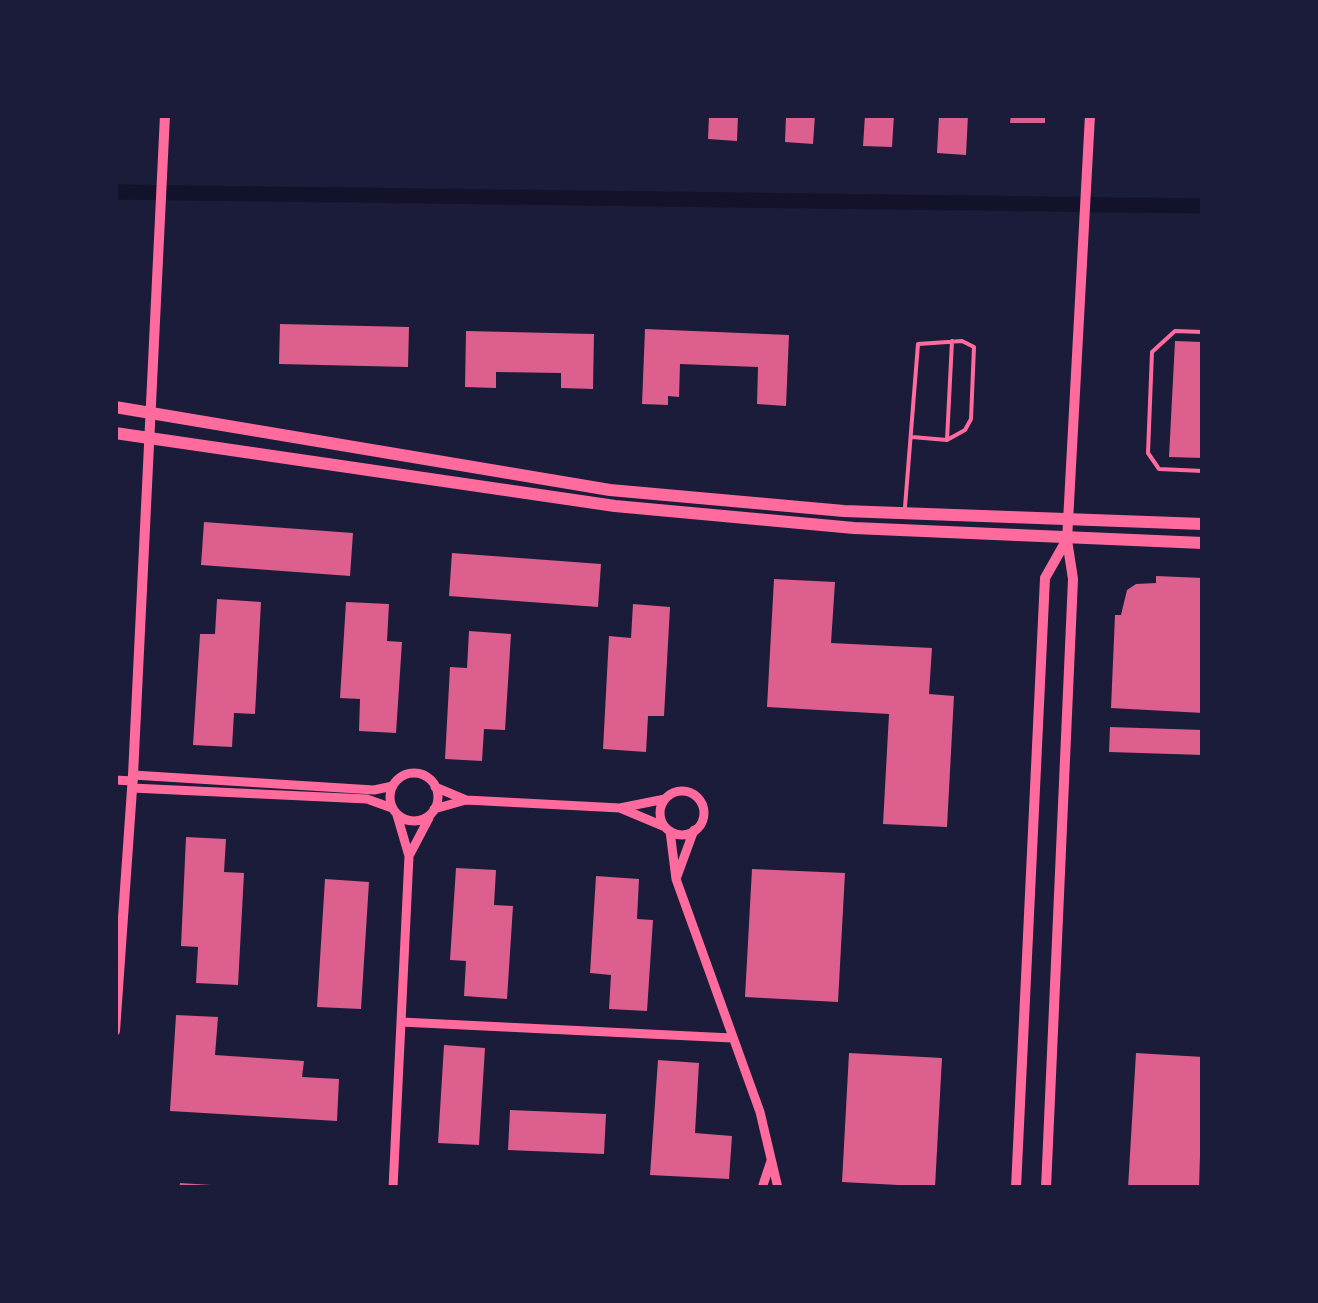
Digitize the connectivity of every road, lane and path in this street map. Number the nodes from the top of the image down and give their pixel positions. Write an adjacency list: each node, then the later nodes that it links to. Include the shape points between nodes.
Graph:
1 (165, 115): 6 (street)
2 (1090, 115): 13 (street)
3 (1203, 332): 11 (lane, via 1175,331 1152,352 1148,452 1159,469)
4 (952, 340): 8 (lane, via 918,344); 10 (lane); 10 (lane, via 974,346 976,355 972,420)
5 (115, 407): 6 (main road)
6 (149, 414): 9 (street); 12 (main road, via 610,490)
7 (115, 433): 9 (main road)
8 (912, 437): 10 (lane); 12 (lane)
9 (150, 440): 15 (main road, via 615,506); 18 (street)
10 (947, 440)
11 (1203, 471)
12 (904, 513): 13 (main road)
13 (1069, 519): 14 (main road); 15 (street)
14 (1203, 524)
15 (1067, 540): 16 (main road); 37 (street, via 1045,578); 38 (street, via 1073,578)
16 (1203, 542)
17 (115, 780): 18 (street)
18 (133, 782): 19 (street); 24 (street, via 367,799); 31 (street)
19 (392, 786): 20 (street, via 412,773); 24 (street)
20 (435, 787): 21 (street); 25 (street)
21 (466, 800): 23 (street); 25 (street)
22 (665, 800): 23 (street); 26 (street, via 660,813); 27 (street, via 683,791 696,796 704,815)
23 (620, 808): 26 (street)
24 (394, 811): 25 (street, via 411,821); 28 (street)
25 (433, 811): 28 (street)
26 (667, 829): 27 (street); 29 (street)
27 (694, 830): 29 (street)
28 (409, 856): 30 (street)
29 (676, 879): 32 (street)
30 (401, 1022): 32 (street); 34 (street)
31 (115, 1031)
32 (732, 1038): 33 (street)
33 (773, 1154): 35 (street); 36 (street)
34 (393, 1188)
35 (762, 1188)
36 (778, 1188)
37 (1016, 1188)
38 (1046, 1188)

